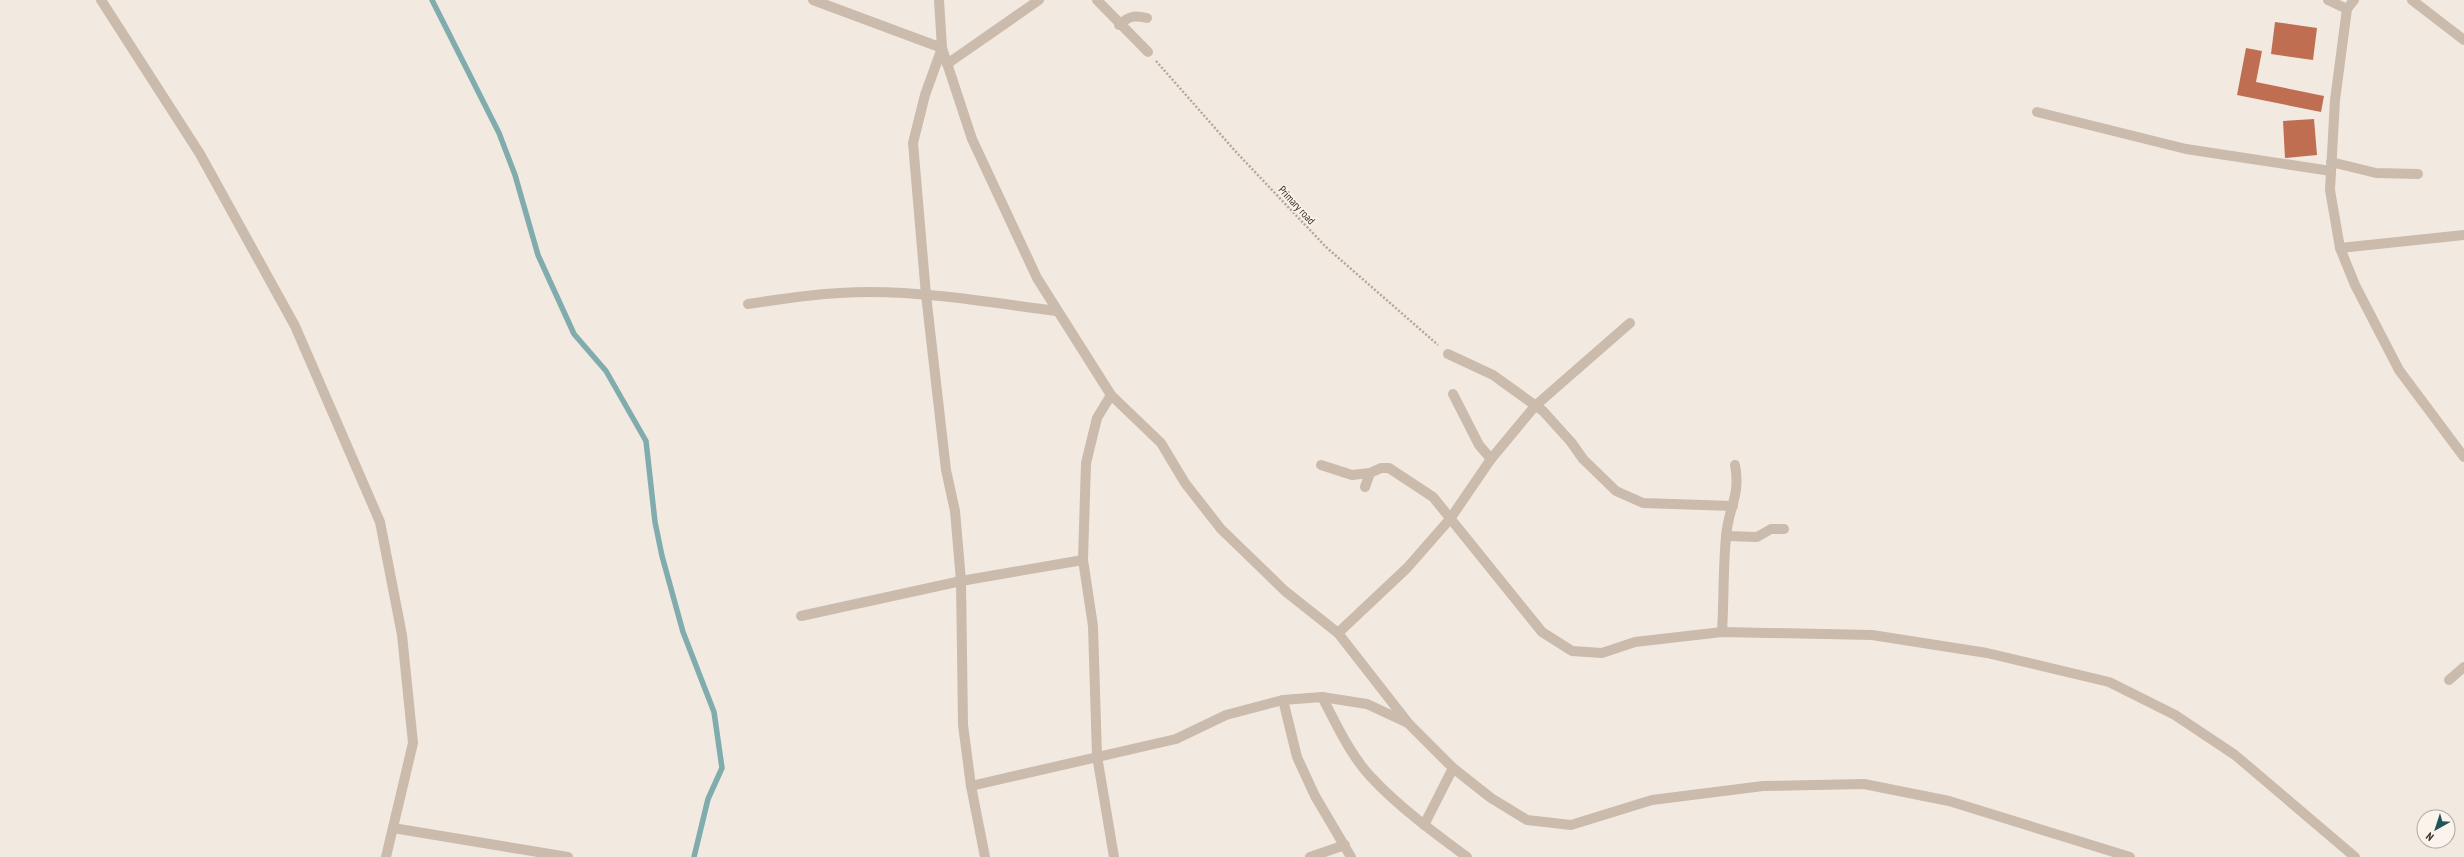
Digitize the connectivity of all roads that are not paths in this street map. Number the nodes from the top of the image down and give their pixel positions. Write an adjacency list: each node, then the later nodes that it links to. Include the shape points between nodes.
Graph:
1 (101, 0): 53 (street, via 200,154 295,326 380,522 402,635 413,743)
2 (813, 0): 13 (street)
3 (939, 0): 13 (street)
4 (1038, 0): 15 (street)
5 (1097, 0): 11 (street)
6 (2328, 0): 9 (street)
7 (2354, 0): 9 (street)
8 (2412, 0): 12 (street)
9 (2347, 9): 17 (street, via 2335,100)
10 (1147, 18): 11 (street, via 1128,17)
11 (1119, 25): 14 (street)
12 (2464, 40)
13 (942, 48): 15 (street); 21 (street, via 925,95 913,143)
14 (1148, 52)
15 (948, 64): 23 (street, via 972,139 1037,278)
16 (2037, 112): 17 (street, via 2186,150)
17 (2331, 166): 18 (street, via 2376,173); 20 (street, via 2330,190)
18 (2418, 174)
19 (2464, 235): 20 (street)
20 (2340, 248): 29 (street, via 2355,285 2398,370)
21 (926, 295): 22 (street, via 870,292 820,294); 23 (street); 40 (street, via 946,470 955,511)
22 (748, 304)
23 (1056, 311): 27 (street)
24 (1630, 322): 28 (street)
25 (1448, 354): 28 (street, via 1493,375)
26 (1453, 394): 30 (street, via 1479,445)
27 (1110, 396): 39 (street, via 1097,418 1086,463); 43 (street, via 1161,443 1185,483 1221,529 1285,591)
28 (1535, 406): 30 (street); 35 (street, via 1567,438 1600,478 1616,491 1643,503)
29 (2464, 457)
30 (1491, 459): 36 (street)
31 (1321, 465): 33 (street, via 1352,476)
32 (1735, 465): 35 (street, via 1738,479)
33 (1370, 473): 34 (street); 36 (street, via 1381,468 1389,468 1406,477 1433,497)
34 (1364, 487)
35 (1733, 506): 38 (street)
36 (1450, 519): 42 (street, via 1542,632 1572,651 1602,653 1635,642); 43 (street, via 1406,568)
37 (1784, 529): 38 (street, via 1770,529 1757,537)
38 (1726, 536): 42 (street)
39 (1083, 560): 40 (street); 49 (street, via 1093,626)
40 (961, 581): 41 (street); 51 (street, via 963,725)
41 (802, 616)
42 (1722, 632): 63 (street, via 1872,635 1987,653 2109,682 2175,715 2235,755)
43 (1338, 634): 48 (street)
44 (2464, 667): 45 (street)
45 (2449, 680)
46 (1322, 697): 47 (street); 48 (street, via 1367,704); 52 (street, via 1348,745 1370,777)
47 (1283, 700): 49 (street, via 1226,715 1176,739); 54 (street, via 1297,757 1315,796)
48 (1409, 724): 50 (street)
49 (1097, 756): 51 (street); 58 (street)
50 (1453, 768): 52 (street); 62 (street, via 1491,798 1527,820 1571,825 1652,800 1763,786 1864,784 1949,801)
51 (971, 786): 57 (street)
52 (1424, 825): 61 (street)
53 (394, 828): 55 (street); 56 (street)
54 (1345, 845): 59 (street); 60 (street)
55 (386, 857)
56 (568, 857)
57 (985, 857)
58 (1114, 857)
59 (1310, 857)
60 (1351, 857)
61 (1467, 857)
62 (2130, 857)
63 (2355, 857)

